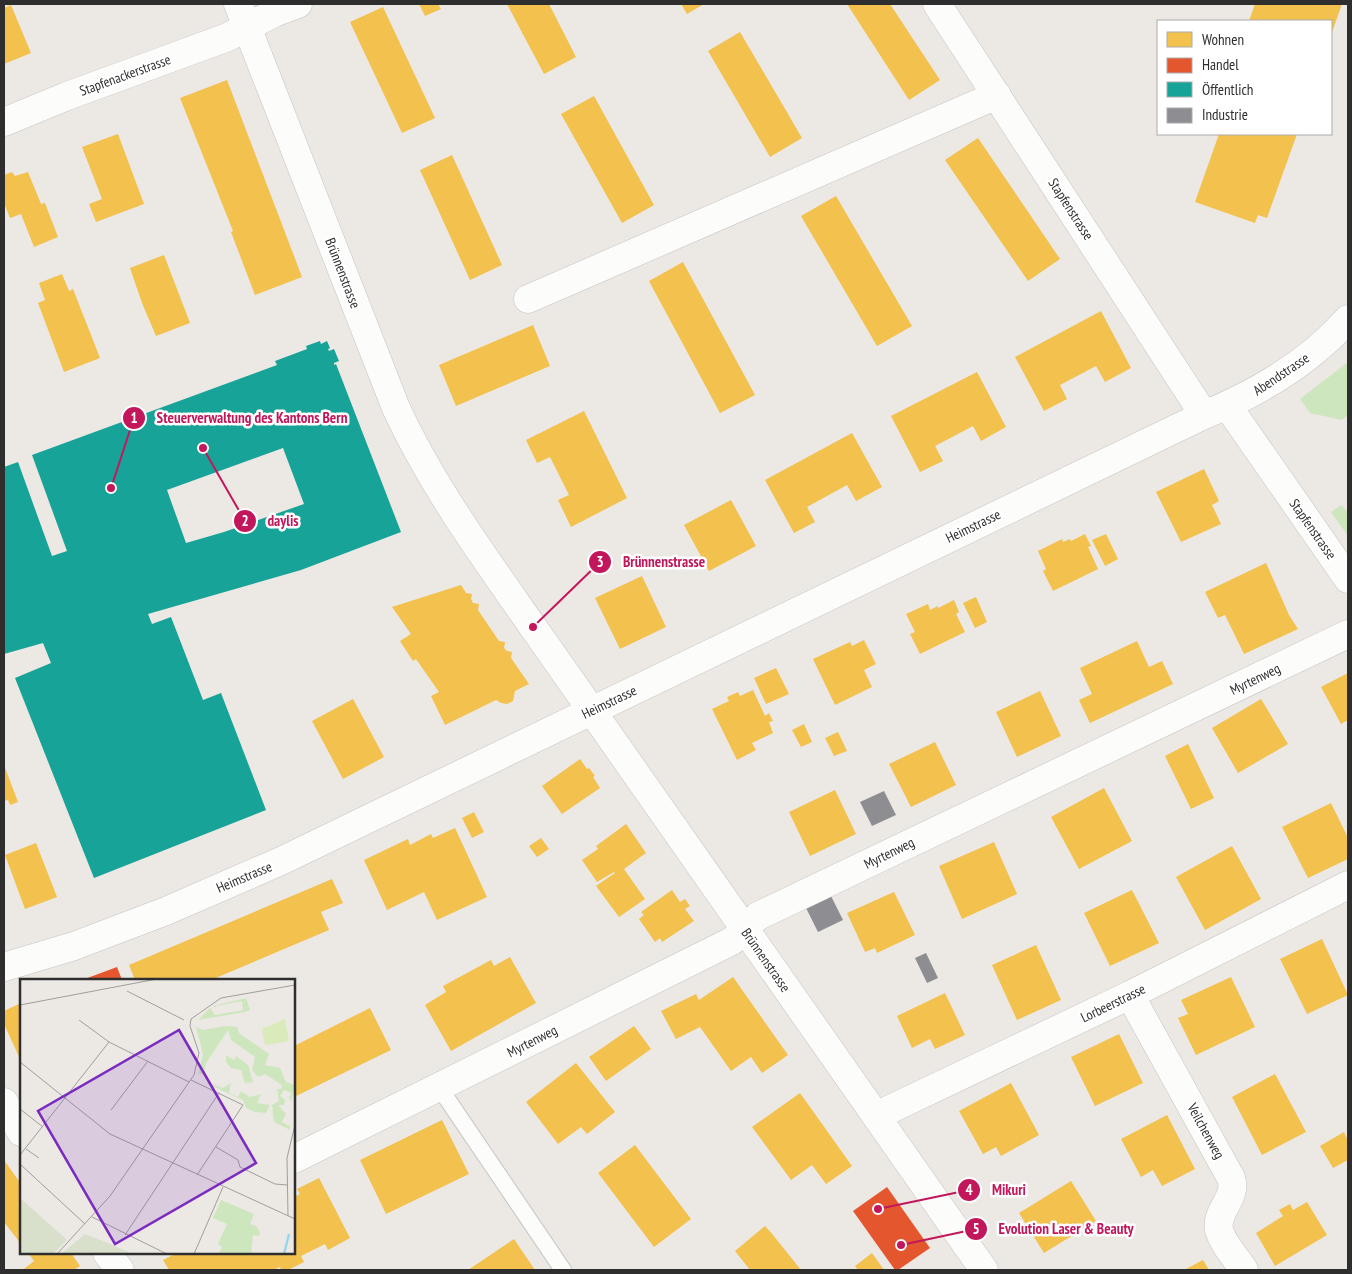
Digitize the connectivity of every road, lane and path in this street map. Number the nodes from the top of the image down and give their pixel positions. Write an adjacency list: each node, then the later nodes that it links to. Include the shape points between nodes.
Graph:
1 (298, 4): 3 (street, Stapfenackerstrasse, via 274,13)
2 (937, 4): 4 (street, Stapfenstrasse)
3 (242, 16): 5 (street, Stapfenackerstrasse, via 228,37); 11 (street, Brünnenstrasse, via 408,435 476,545)
4 (997, 96): 6 (street); 8 (street, Stapfenstrasse)
5 (4, 122)
6 (528, 299)
7 (1348, 319): 8 (street, Abendstrasse, via 1294,367 1253,394)
8 (1215, 410): 9 (street, Stapfenstrasse); 11 (street, Heimstrasse)
9 (1348, 579)
10 (1348, 634): 13 (street, Myrtenweg, via 758,916)
11 (591, 711): 13 (street, Brünnenstrasse); 14 (street, Heimstrasse, via 281,861 166,911 74,946)
12 (1348, 886): 15 (street, Lorbeerstrasse)
13 (744, 929): 16 (street, Myrtenweg, via 732,941); 18 (street, Brünnenstrasse)
14 (4, 967)
15 (1130, 995): 18 (street, Lorbeerstrasse); 25 (street, Veilchenweg, via 1231,1178 1232,1192 1220,1218 1219,1229)
16 (439, 1088): 20 (street, Myrtenweg); 23 (lane)
17 (4, 1102): 19 (street)
18 (876, 1116): 24 (street, Brünnenstrasse)
19 (20, 1130)
20 (295, 1159)
21 (108, 1254): 22 (street)
22 (120, 1270)
23 (563, 1270)
24 (984, 1270)
25 (1244, 1270)

